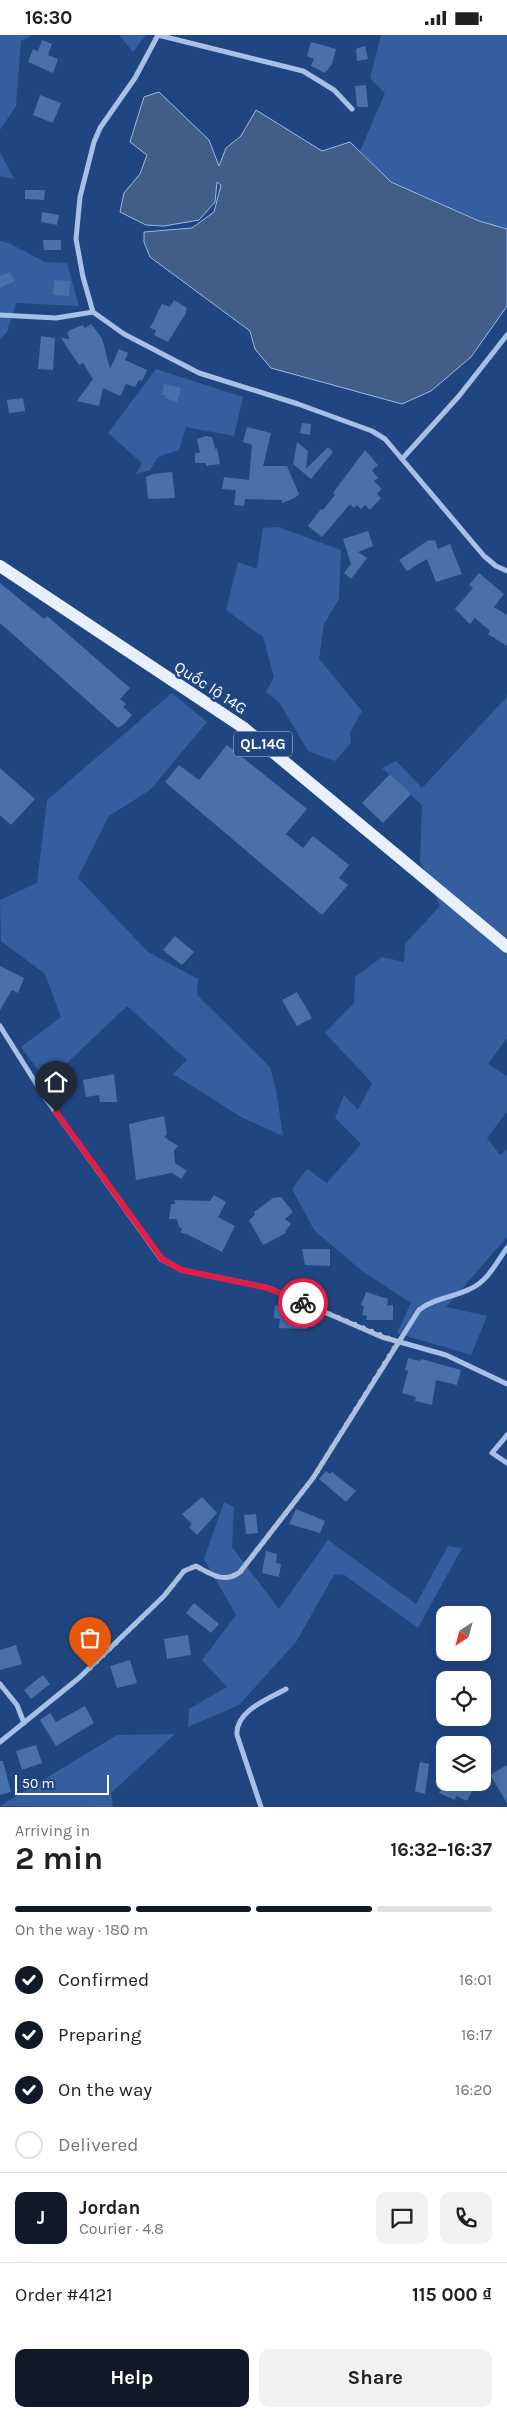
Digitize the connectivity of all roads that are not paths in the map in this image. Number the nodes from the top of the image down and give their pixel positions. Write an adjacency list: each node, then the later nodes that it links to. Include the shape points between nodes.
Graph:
1 (158, 35): 2 (street, via 303,71 334,90); 3 (street, via 135,78 100,129 80,197 76,239)
2 (352, 109)
3 (93, 312): 4 (street, via 56,318); 6 (street, via 124,334 199,373 372,431 385,439)
4 (0, 315)
5 (507, 335): 6 (street, via 459,396)
6 (402, 459): 8 (street, via 484,556)
7 (0, 566): 9 (main road, Quốc lộ 14G / QL.14G, via 244,728)
8 (507, 571)
9 (507, 947)
10 (0, 1026): 12 (street, via 44,1096 162,1259 182,1270 268,1288)
11 (507, 1248): 12 (street, via 479,1284 419,1310)
12 (398, 1342): 13 (street, via 446,1355); 18 (street, via 313,1478 240,1572 223,1579 196,1566 186,1569 124,1636)
13 (507, 1384)
14 (507, 1435): 15 (street, via 492,1453)
15 (507, 1463)
16 (0, 1684): 18 (street, via 17,1705)
17 (286, 1689): 20 (street, via 252,1709 237,1727 242,1754)
18 (24, 1723): 19 (street)
19 (0, 1742)
20 (261, 1807)

